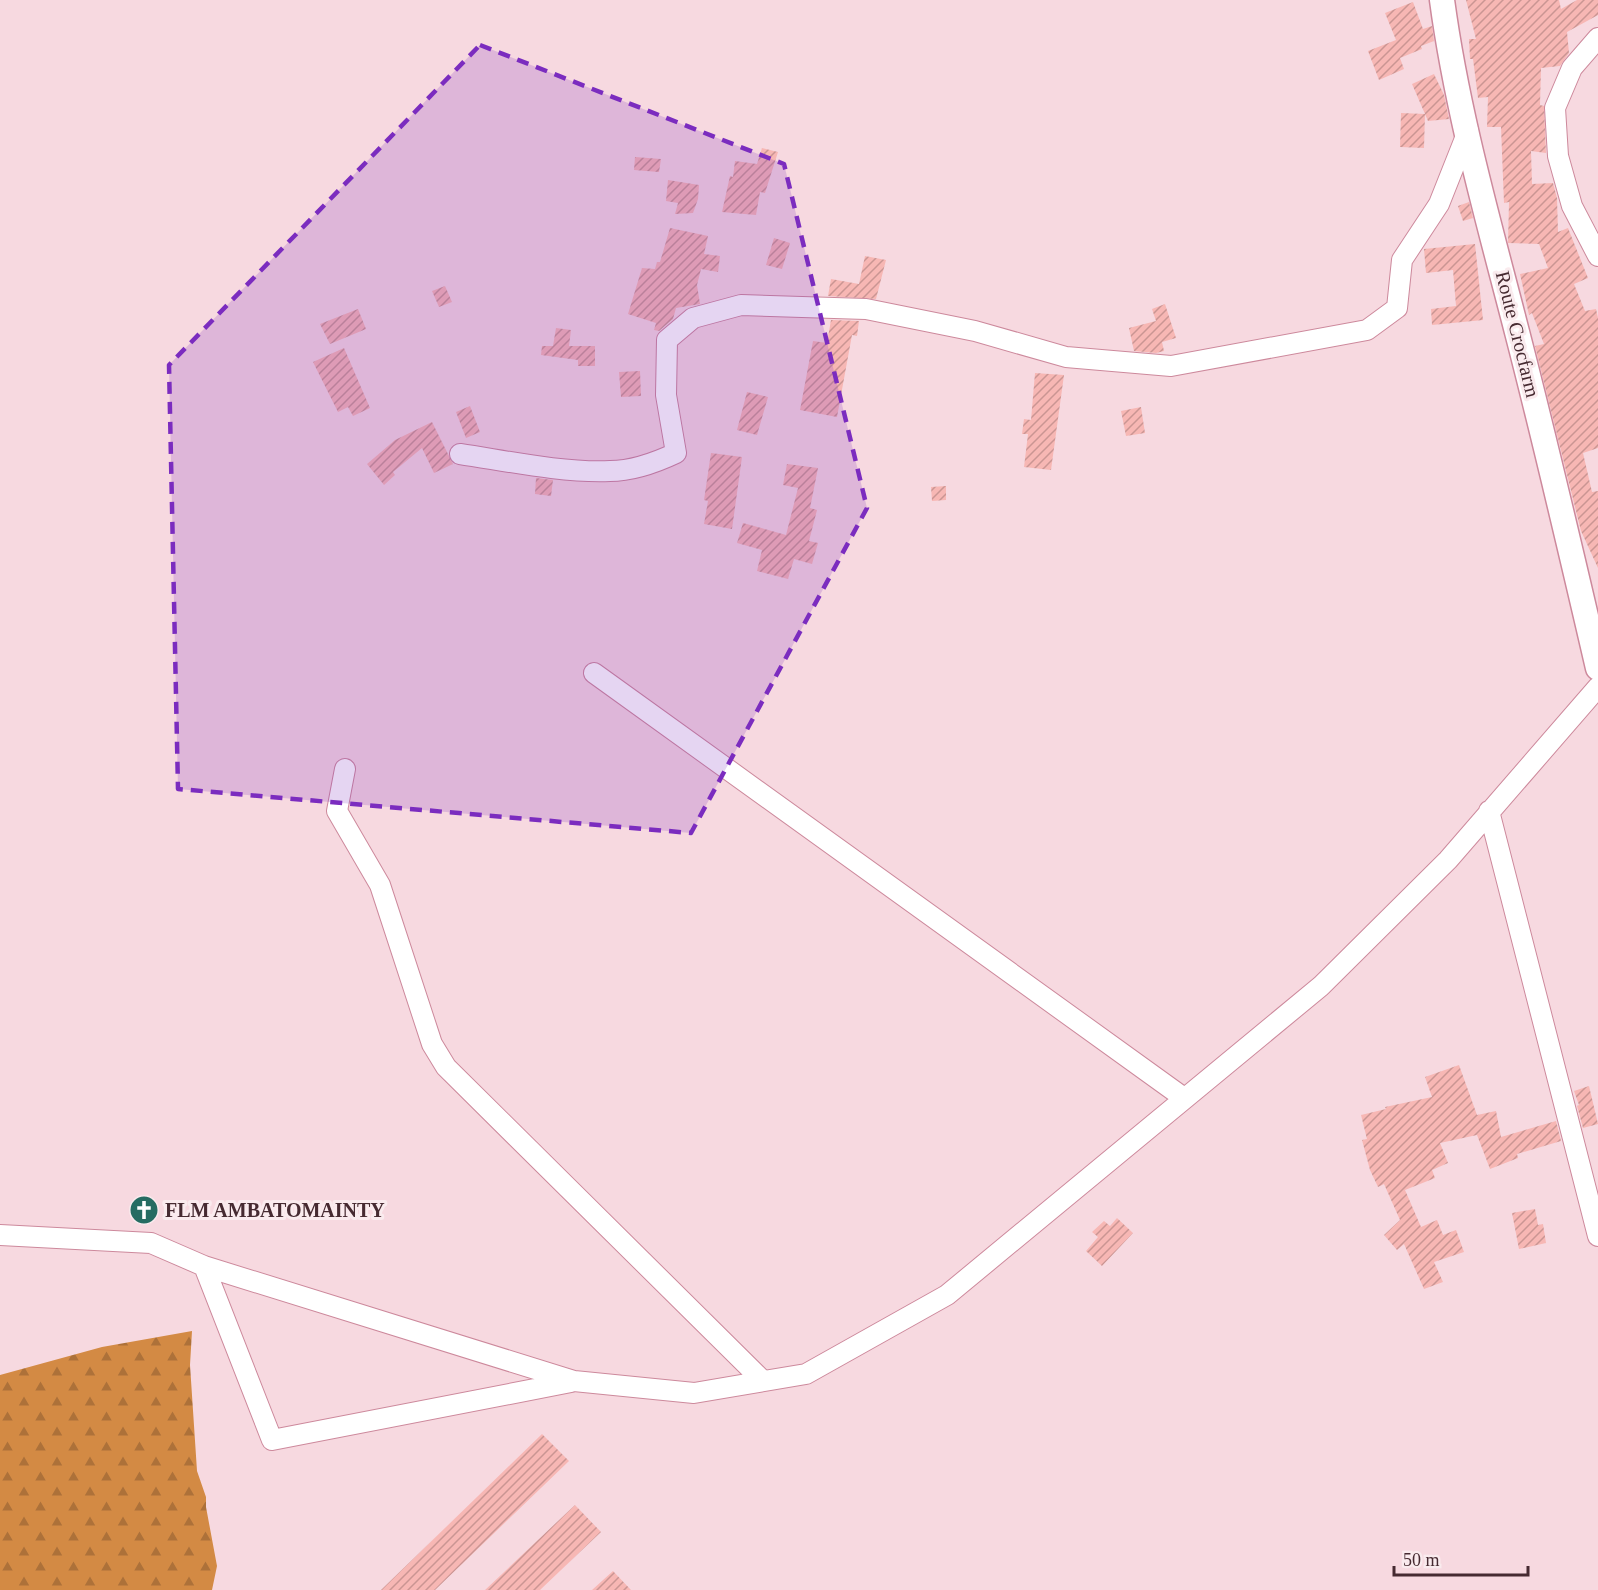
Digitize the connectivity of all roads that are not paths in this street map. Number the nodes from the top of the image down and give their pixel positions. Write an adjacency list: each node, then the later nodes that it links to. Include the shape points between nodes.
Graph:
1 (1442, 0): 3 (street, Route Crocfarm, via 1446,37)
2 (1598, 38): 4 (street, via 1572,68 1555,108 1558,156 1572,206)
3 (1467, 131): 5 (street, via 1439,204 1402,260 1397,308 1367,330 1171,366 1066,357 975,331 866,309 741,305 693,318 668,340 666,395 676,453 657,462 612,472); 6 (street, Route Crocfarm)
4 (1598, 256)
5 (460, 454)
6 (1598, 668)
7 (594, 673): 11 (street)
8 (1598, 687): 10 (street)
9 (345, 769): 15 (street, via 337,811 380,885 432,1044 446,1067)
10 (1489, 812): 11 (street, via 1448,860 1321,986); 13 (street)
11 (1184, 1098): 15 (street, via 947,1295 806,1374)
12 (0, 1235): 14 (street, via 151,1243)
13 (1598, 1236)
14 (204, 1266): 16 (street); 16 (street, via 272,1440)
15 (763, 1381): 16 (street, via 694,1393)
16 (574, 1382)

